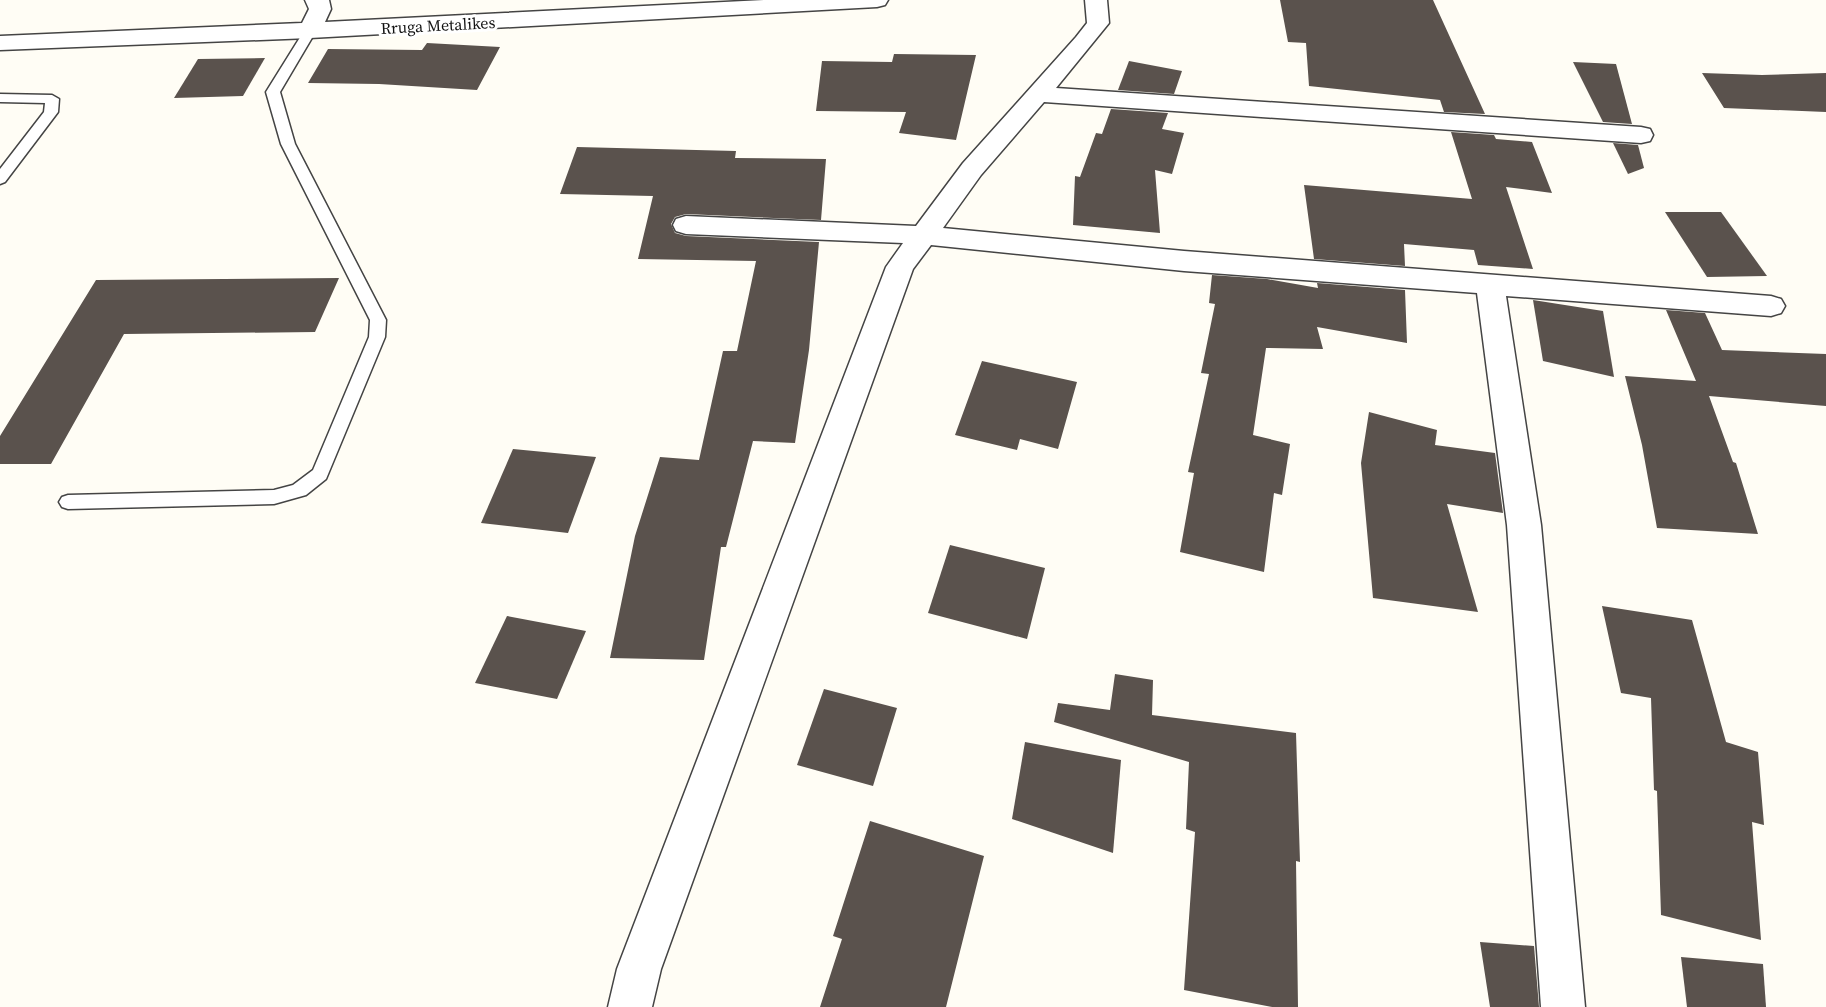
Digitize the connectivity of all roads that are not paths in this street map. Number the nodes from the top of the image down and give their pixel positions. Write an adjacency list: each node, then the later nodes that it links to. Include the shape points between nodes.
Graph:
1 (316, 0): 5 (street, via 320,9)
2 (877, 0): 4 (street, Rruga Metalikes)
3 (1096, 0): 7 (street, via 1098,23)
4 (556, 10): 5 (street, Rruga Metalikes)
5 (310, 30): 6 (street, Rruga Metalikes); 15 (lane, via 273,92 288,144 378,320 377,337 320,474 309,486 293,494 274,497)
6 (0, 43)
7 (1037, 94): 9 (street); 12 (street)
8 (0, 98): 10 (lane, via 52,99 51,112)
9 (1641, 135)
10 (0, 179)
11 (686, 225): 12 (street)
12 (922, 235): 13 (street); 16 (street, via 900,267 886,300 639,969)
13 (1490, 285): 14 (street); 17 (street, via 1524,525)
14 (1771, 306)
15 (68, 502)
16 (630, 1007)
17 (1563, 1007)

